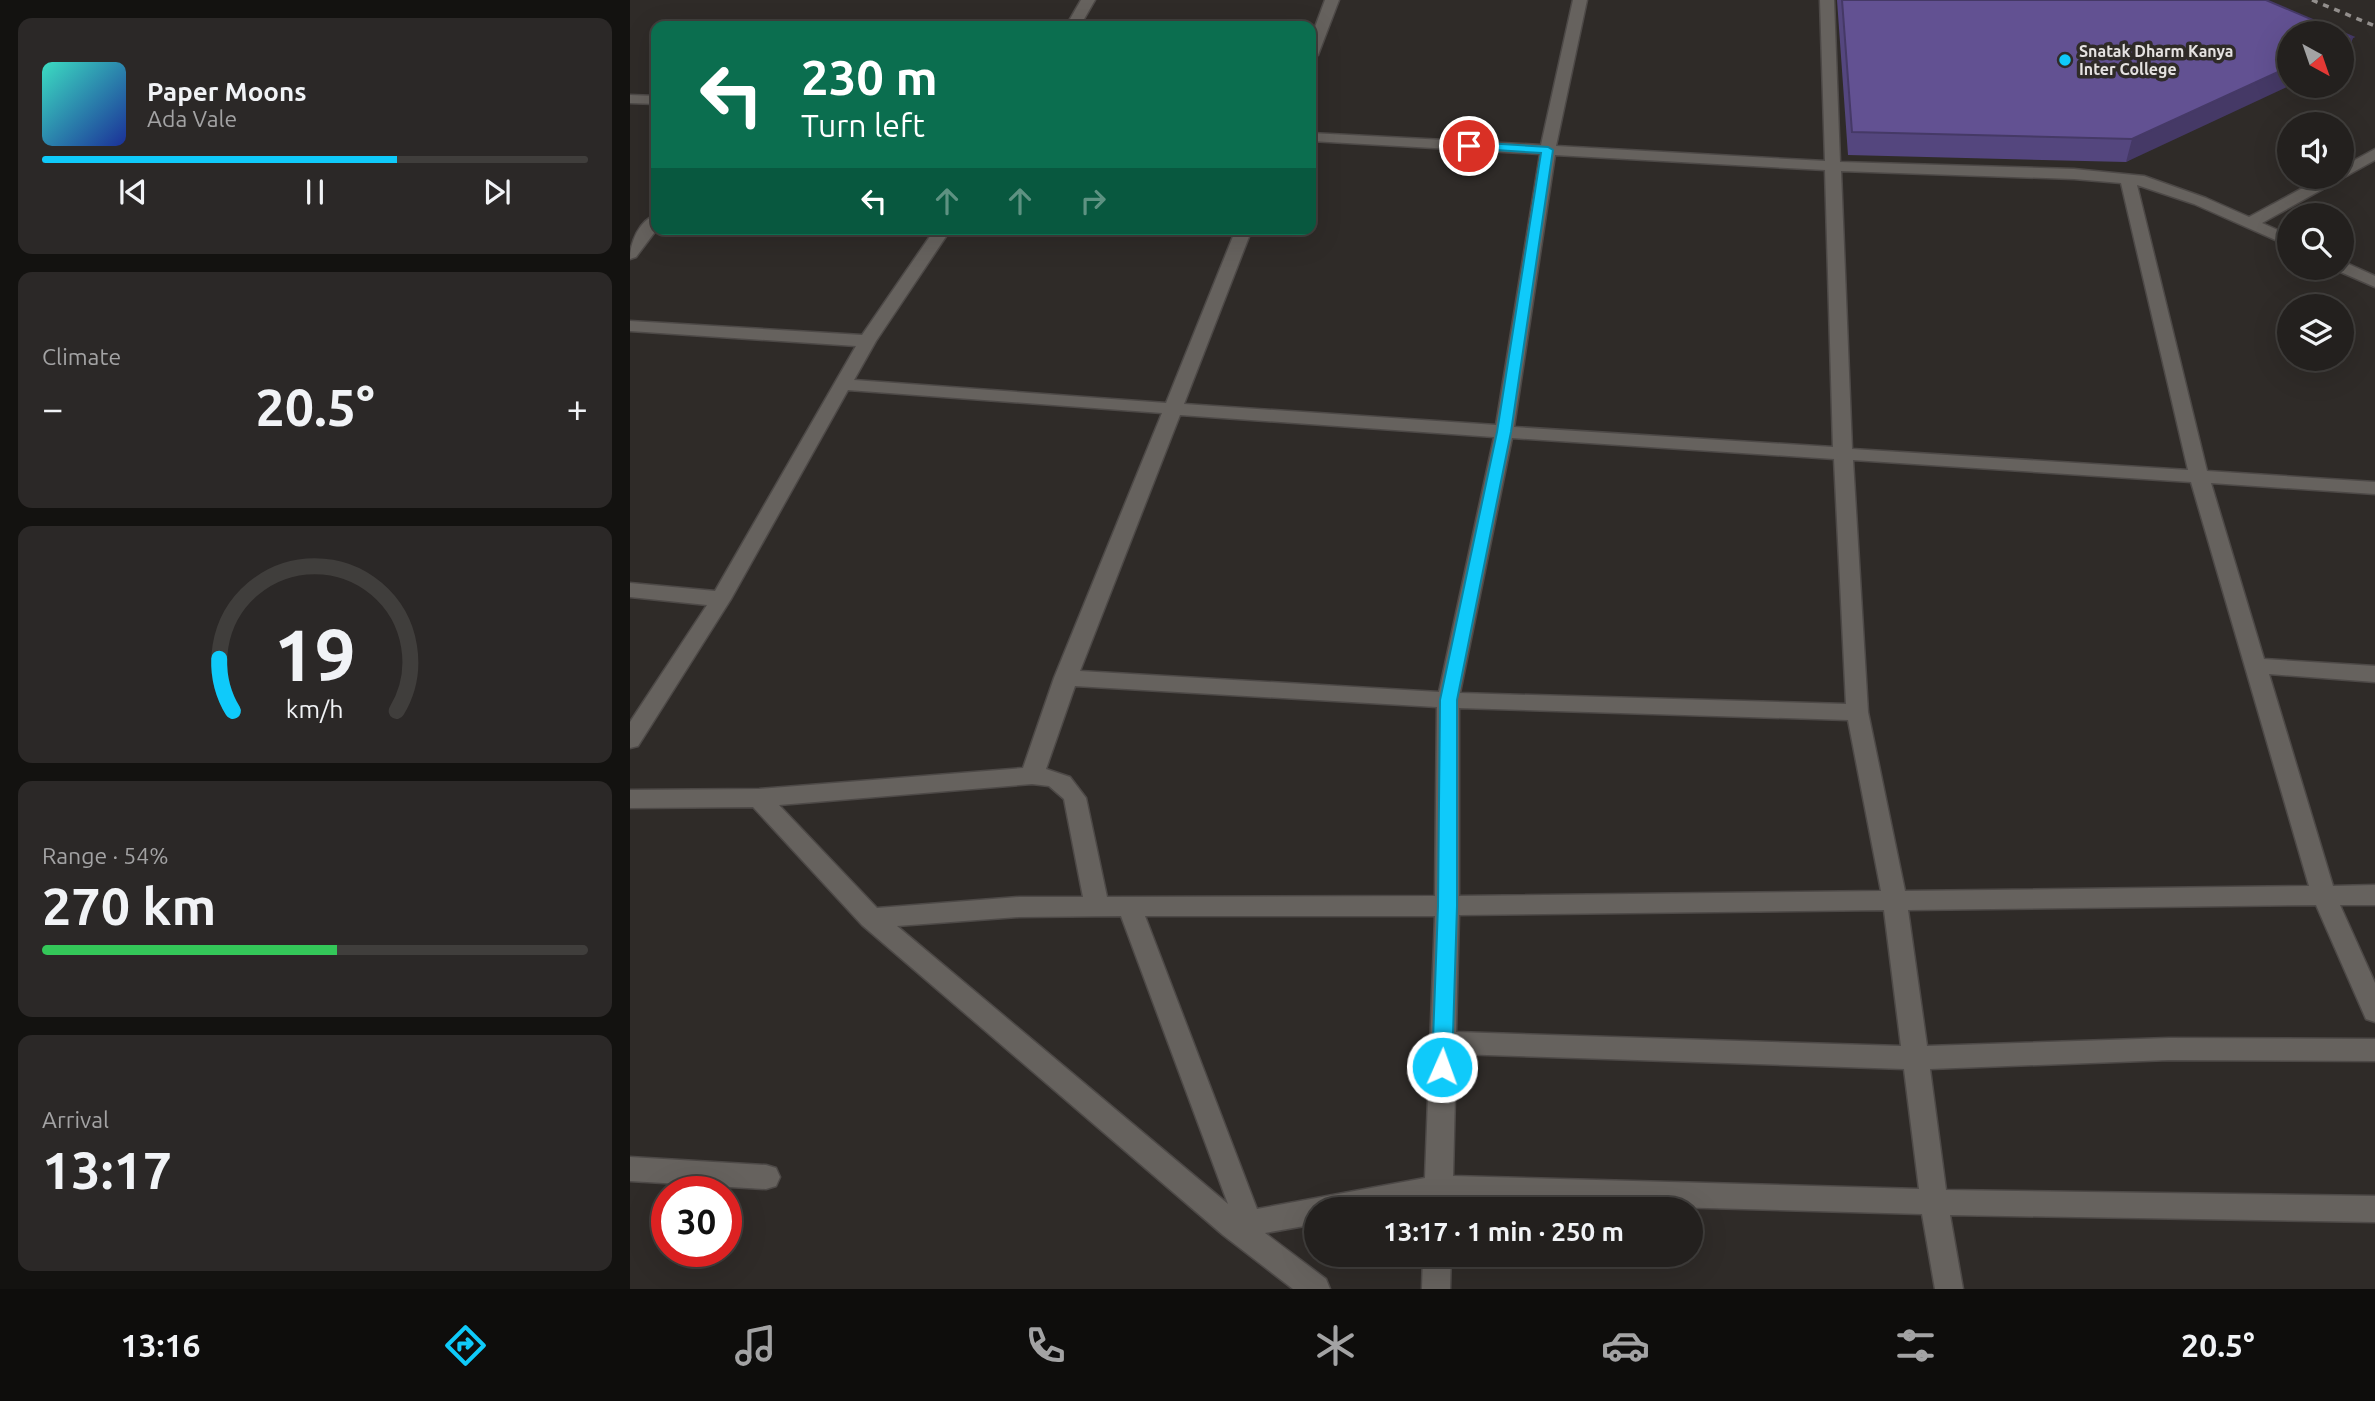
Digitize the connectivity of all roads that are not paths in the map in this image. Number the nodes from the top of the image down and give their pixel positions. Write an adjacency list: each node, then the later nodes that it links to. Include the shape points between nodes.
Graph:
1 (1088, 0): 5 (street)
2 (1332, 0): 6 (street)
3 (1580, 0): 10 (street)
4 (1827, 0): 12 (street)
5 (1076, 21)
6 (1316, 42)
7 (630, 99): 8 (street)
8 (651, 100)
9 (1316, 137): 10 (street)
10 (1548, 150): 12 (street); 28 (street)
11 (2375, 154): 13 (street)
12 (1833, 166): 14 (street); 29 (street)
13 (2354, 166)
14 (2128, 179): 16 (street, via 2175,191); 30 (street)
15 (2312, 189): 16 (street)
16 (2250, 222): 20 (street)
17 (651, 227): 21 (street)
18 (939, 235): 25 (street)
19 (1242, 235): 27 (street)
20 (2277, 235)
21 (630, 254)
22 (2354, 272): 23 (street)
23 (2375, 282)
24 (630, 326): 25 (street)
25 (867, 341): 26 (street)
26 (842, 384): 27 (street); 33 (street)
27 (1174, 410): 28 (street); 36 (street)
28 (1504, 432): 29 (street); 37 (street)
29 (1843, 455): 30 (street); 38 (street)
30 (2199, 476): 31 (street); 34 (street)
31 (2375, 488)
32 (630, 590): 33 (street)
33 (721, 599): 39 (street)
34 (2255, 666): 35 (street); 44 (street)
35 (2375, 674)
36 (1065, 678): 37 (street); 40 (street)
37 (1448, 700): 38 (street); 47 (street)
38 (1857, 712): 45 (street)
39 (630, 740)
40 (1032, 776): 41 (street); 46 (street, via 1059,780 1075,798)
41 (759, 798): 42 (street); 49 (street)
42 (630, 799)
43 (2375, 895): 44 (street)
44 (2324, 896): 45 (street); 50 (street)
45 (1895, 901): 47 (street); 53 (street)
46 (1097, 906): 48 (street); 49 (street, via 1019,906)
47 (1447, 906): 48 (street); 51 (street)
48 (1129, 907): 61 (street, via 1165,992)
49 (871, 918): 61 (street)
50 (2375, 1011)
51 (1443, 1043): 53 (street); 56 (street)
52 (2375, 1050): 53 (street, via 2168,1049)
53 (1915, 1058): 58 (street)
54 (630, 1169): 55 (street)
55 (766, 1177)
56 (1438, 1197)
57 (1703, 1200): 58 (street)
58 (1934, 1202): 59 (street); 65 (street)
59 (2375, 1209)
60 (1304, 1213): 61 (street)
61 (1241, 1225): 63 (street)
62 (1437, 1267): 64 (street)
63 (1315, 1289)
64 (1436, 1289)
65 (1950, 1289)

